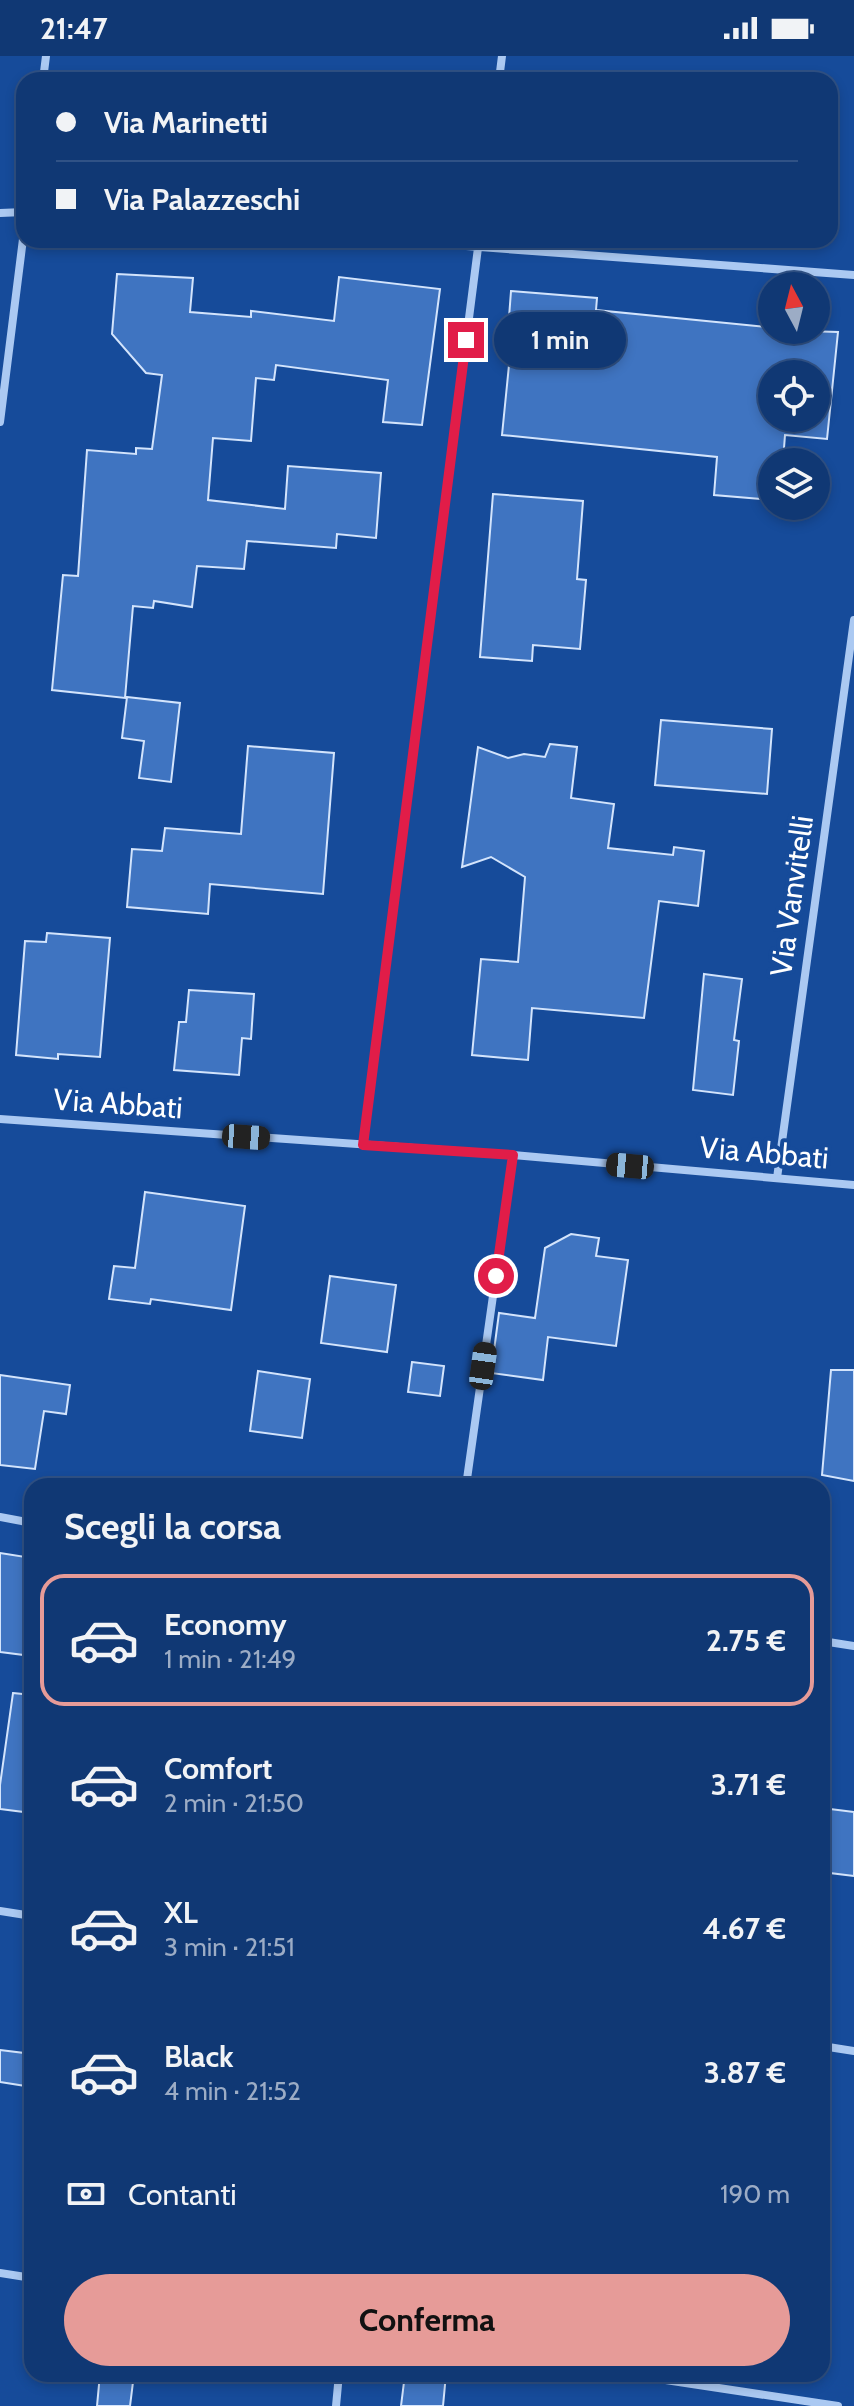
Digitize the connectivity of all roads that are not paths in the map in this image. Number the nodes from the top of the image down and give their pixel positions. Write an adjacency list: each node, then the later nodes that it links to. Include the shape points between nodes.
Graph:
1 (22, 248): 5 (street)
2 (478, 248): 8 (street)
3 (527, 248): 4 (street)
4 (854, 275)
5 (0, 422)
6 (854, 620): 10 (street, Via Vanvitelli)
7 (0, 1119): 8 (street, Via Abbati)
8 (363, 1145): 9 (street, Via Abbati)
9 (513, 1155): 10 (street, Via Abbati); 12 (street)
10 (777, 1178): 11 (street, Via Abbati)
11 (854, 1185)
12 (467, 1478)
13 (0, 1517): 14 (street)
14 (24, 1522)
15 (830, 1642): 16 (street)
16 (854, 1646)
17 (0, 1911): 18 (street)
18 (24, 1915)
19 (830, 2047): 20 (street)
20 (854, 2051)
21 (0, 2273): 22 (street)
22 (24, 2277)
23 (338, 2382): 25 (street)
24 (679, 2382): 26 (street)
25 (336, 2406)
26 (838, 2406)

